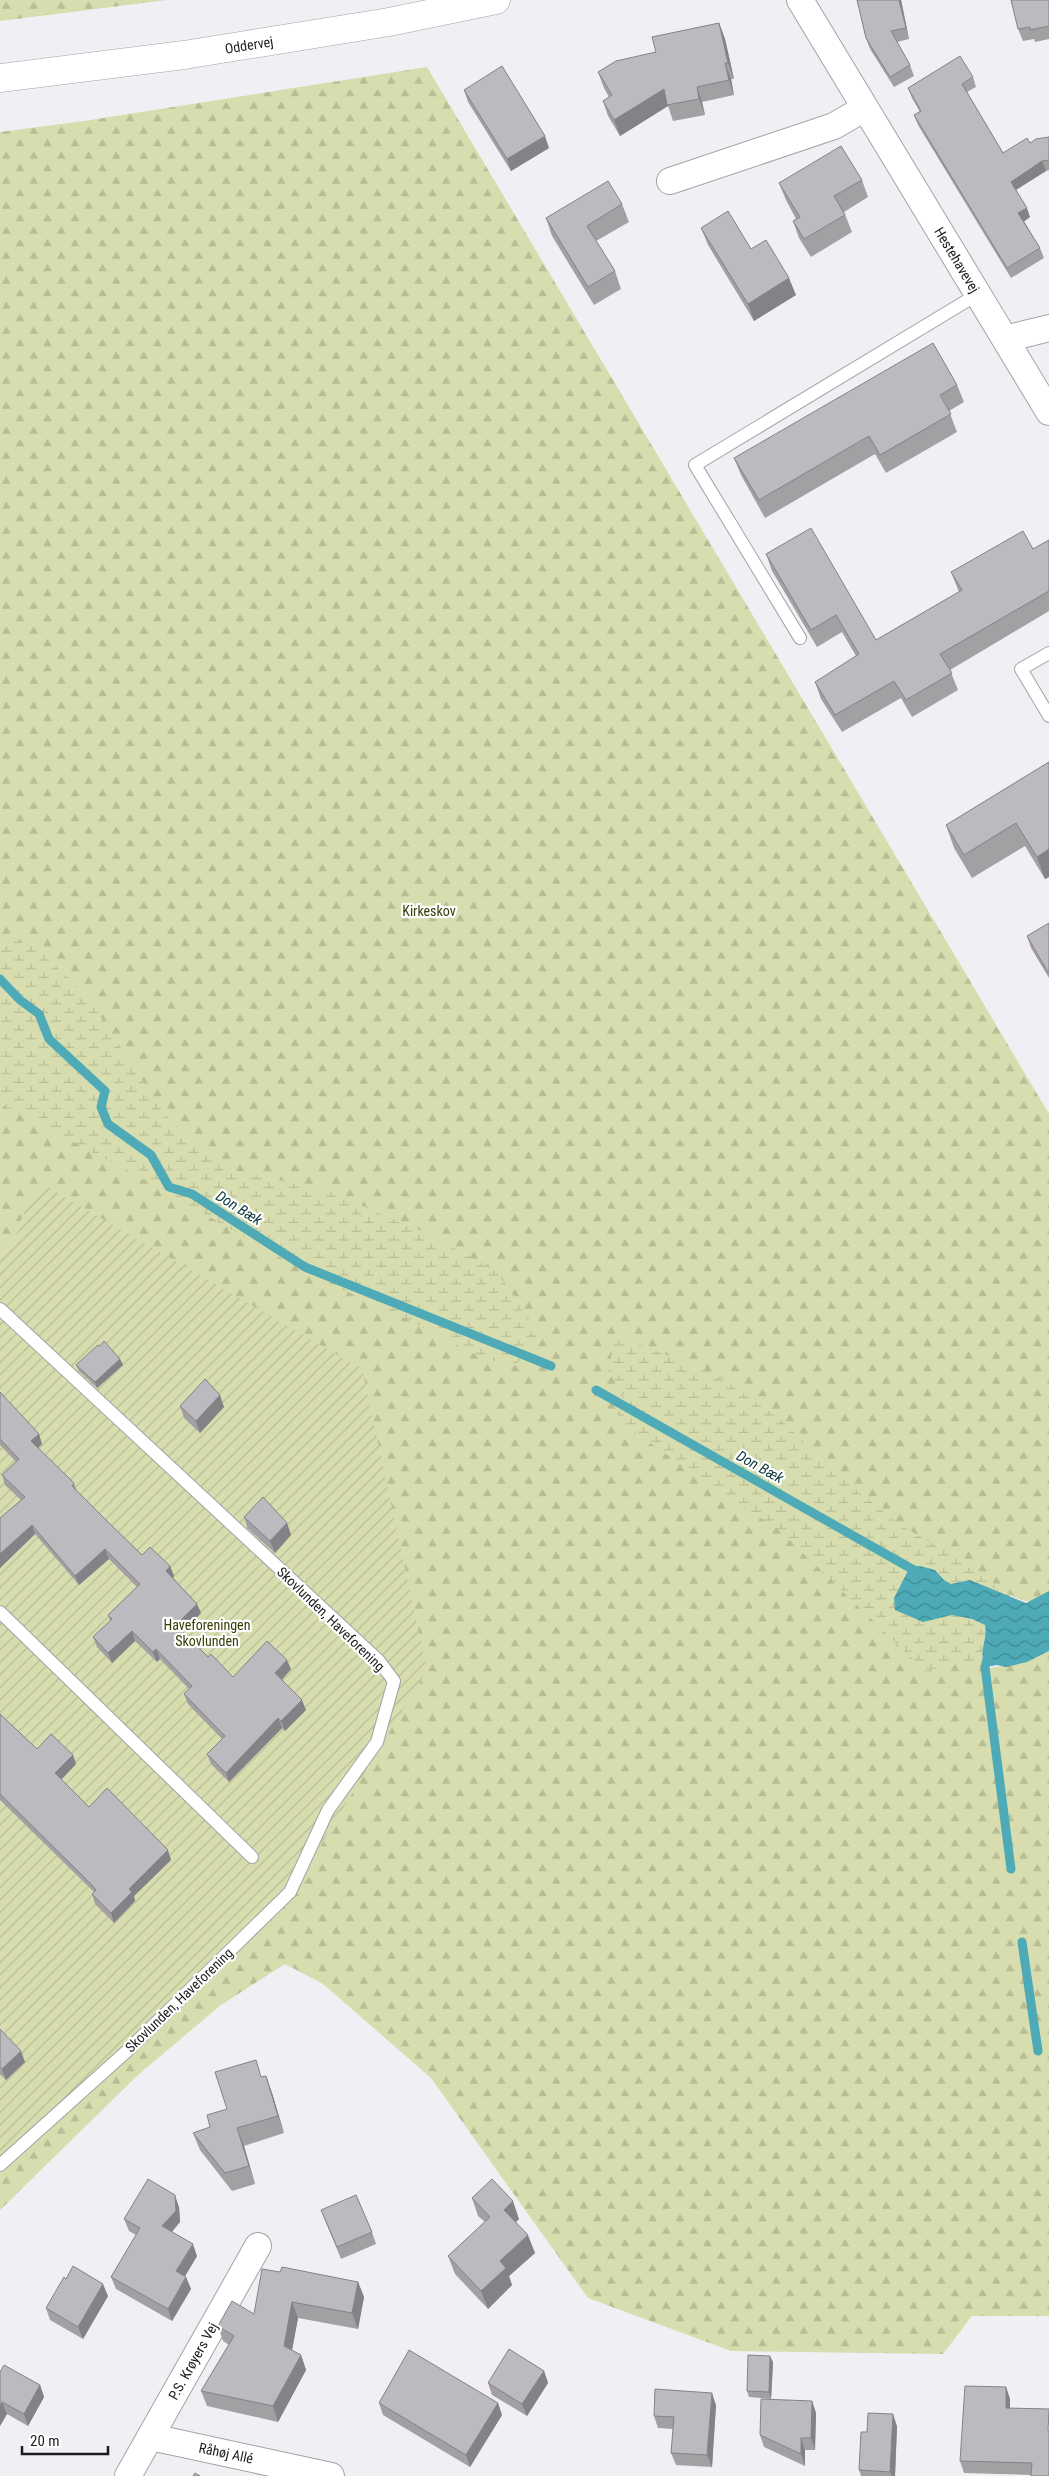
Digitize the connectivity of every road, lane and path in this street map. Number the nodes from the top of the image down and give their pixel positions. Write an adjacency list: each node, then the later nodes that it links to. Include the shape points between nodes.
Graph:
1 (496, 0): 3 (street, Oddervej, via 389,22 184,56)
2 (800, 0): 4 (street, Hestehavevej)
3 (0, 78)
4 (865, 108): 5 (street, via 834,126); 6 (street, Hestehavevej)
5 (670, 181)
6 (978, 294): 8 (street, Hestehavevej); 10 (lane, via 695,465)
7 (1049, 328): 8 (street)
8 (1005, 340): 9 (street, Hestehavevej)
9 (1049, 412)
10 (800, 638)
11 (1049, 653): 12 (lane, via 1021,669)
12 (1049, 716)
13 (0, 1309): 16 (lane, Skovlunden, Haveforening, via 379,1661 394,1681 377,1742 328,1810 290,1892 127,2051)
14 (0, 1612): 15 (lane)
15 (252, 1857)
16 (0, 2165)
17 (258, 2246): 18 (street, P.S. Krøyers Vej)
18 (151, 2437): 19 (street, P.S. Krøyers Vej); 20 (street, Råhøj Allé)
19 (128, 2476)
20 (331, 2476)

